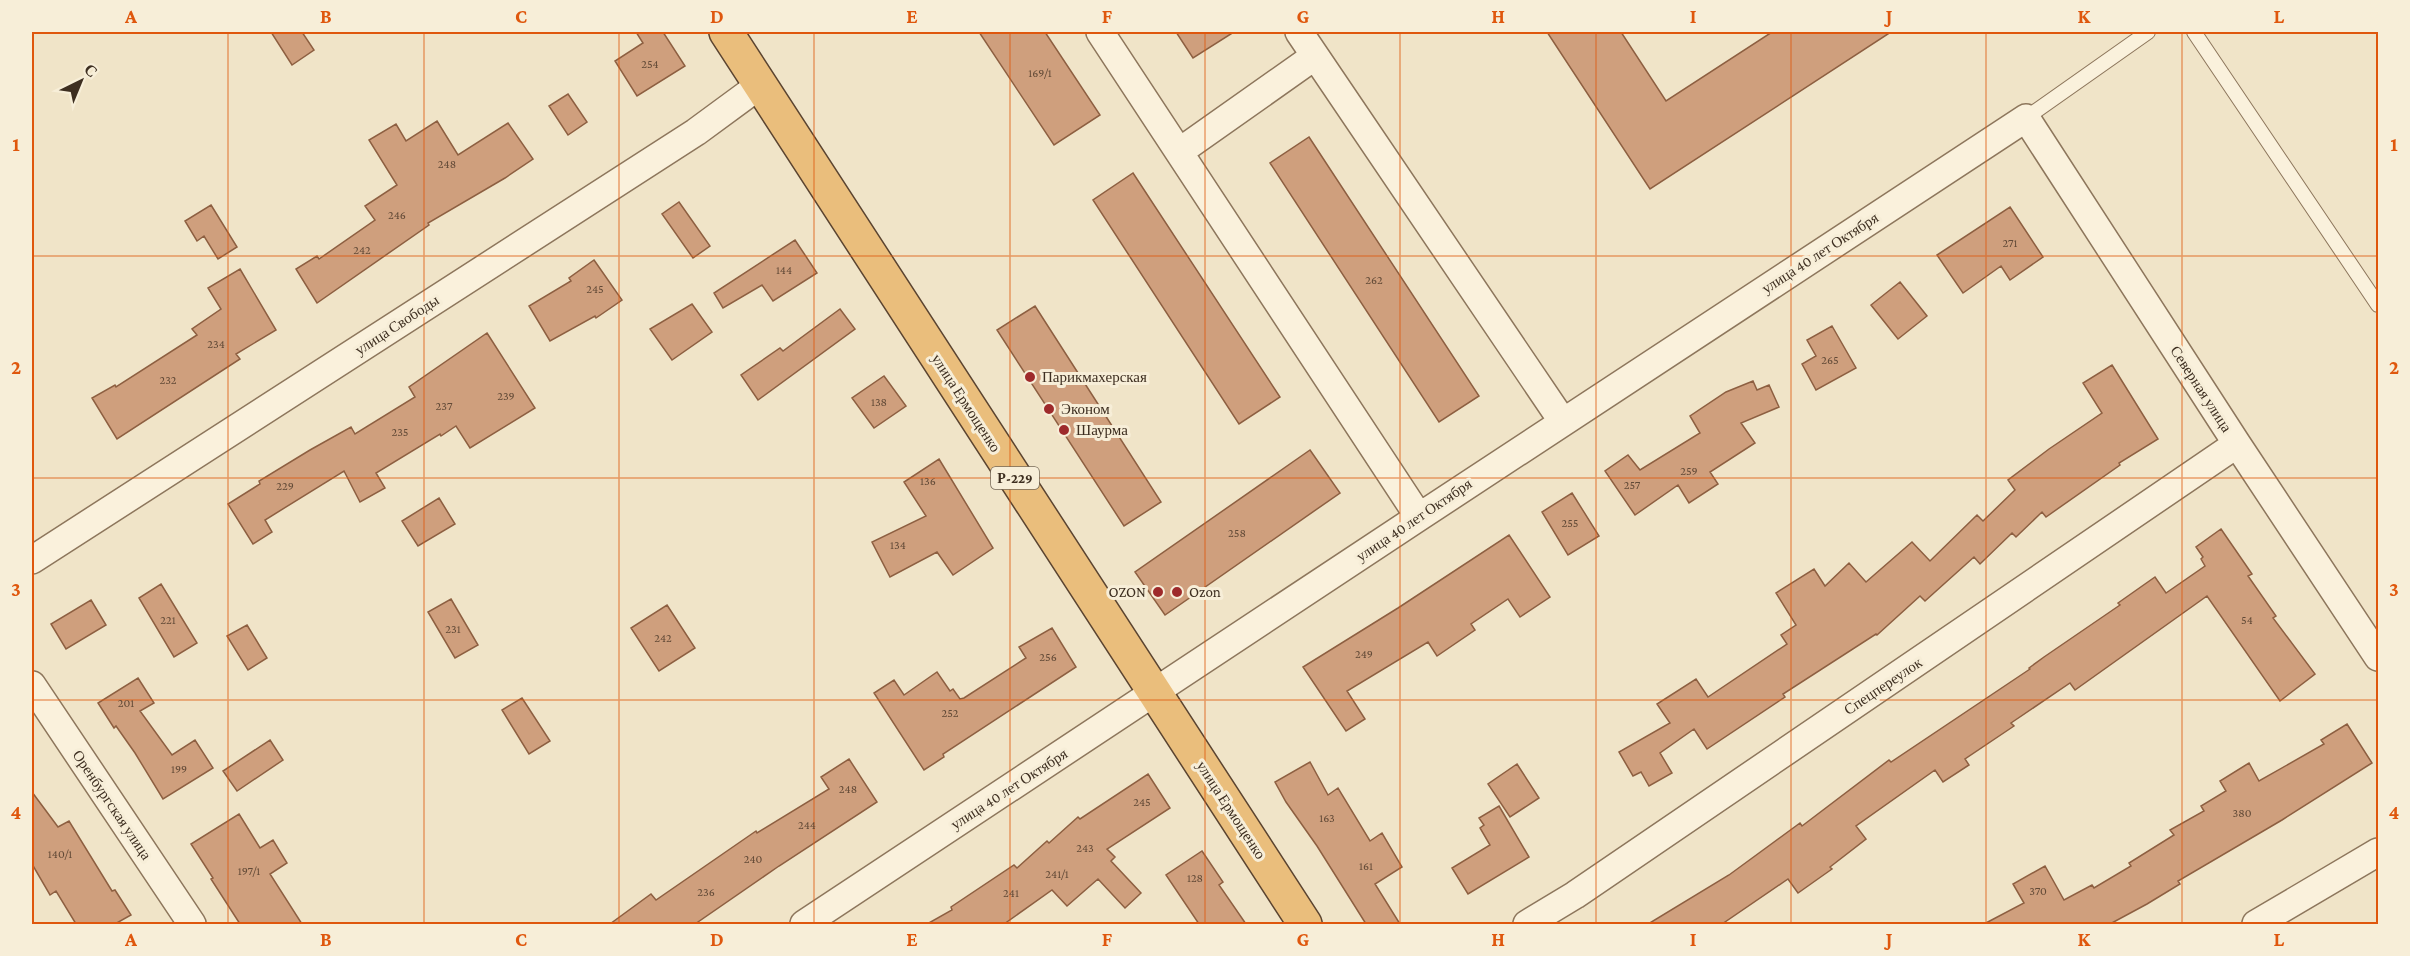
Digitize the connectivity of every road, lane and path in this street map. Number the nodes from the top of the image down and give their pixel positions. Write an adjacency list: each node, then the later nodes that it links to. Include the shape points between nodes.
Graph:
1 (726, 32): 7 (highway, улица Ермощенко / Р-229)
2 (1100, 32): 9 (street)
3 (1299, 32): 6 (street)
4 (2148, 32): 8 (lane)
5 (2194, 32): 10 (lane)
6 (1315, 56): 9 (street); 11 (street)
7 (760, 85): 14 (street, улица Свободы, via 696,132); 17 (highway, улица Ермощенко / Р-229)
8 (2026, 118): 11 (street, улица 40 лет Октября); 12 (street, Северная улица)
9 (1179, 152): 13 (street)
10 (2379, 305)
11 (1563, 422): 13 (street, улица 40 лет Октября)
12 (2237, 444): 15 (street, Северная улица); 22 (street, Спецпереулок)
13 (1419, 516): 17 (street, улица 40 лет Октября)
14 (32, 560)
15 (2379, 657)
16 (32, 685): 19 (street, Оренбургская улица)
17 (1155, 693): 20 (street, улица 40 лет Октября); 21 (highway, улица Ермощенко / Р-229)
18 (2379, 852): 23 (street)
19 (192, 924)
20 (804, 924)
21 (1305, 924)
22 (1527, 924)
23 (2256, 924)

